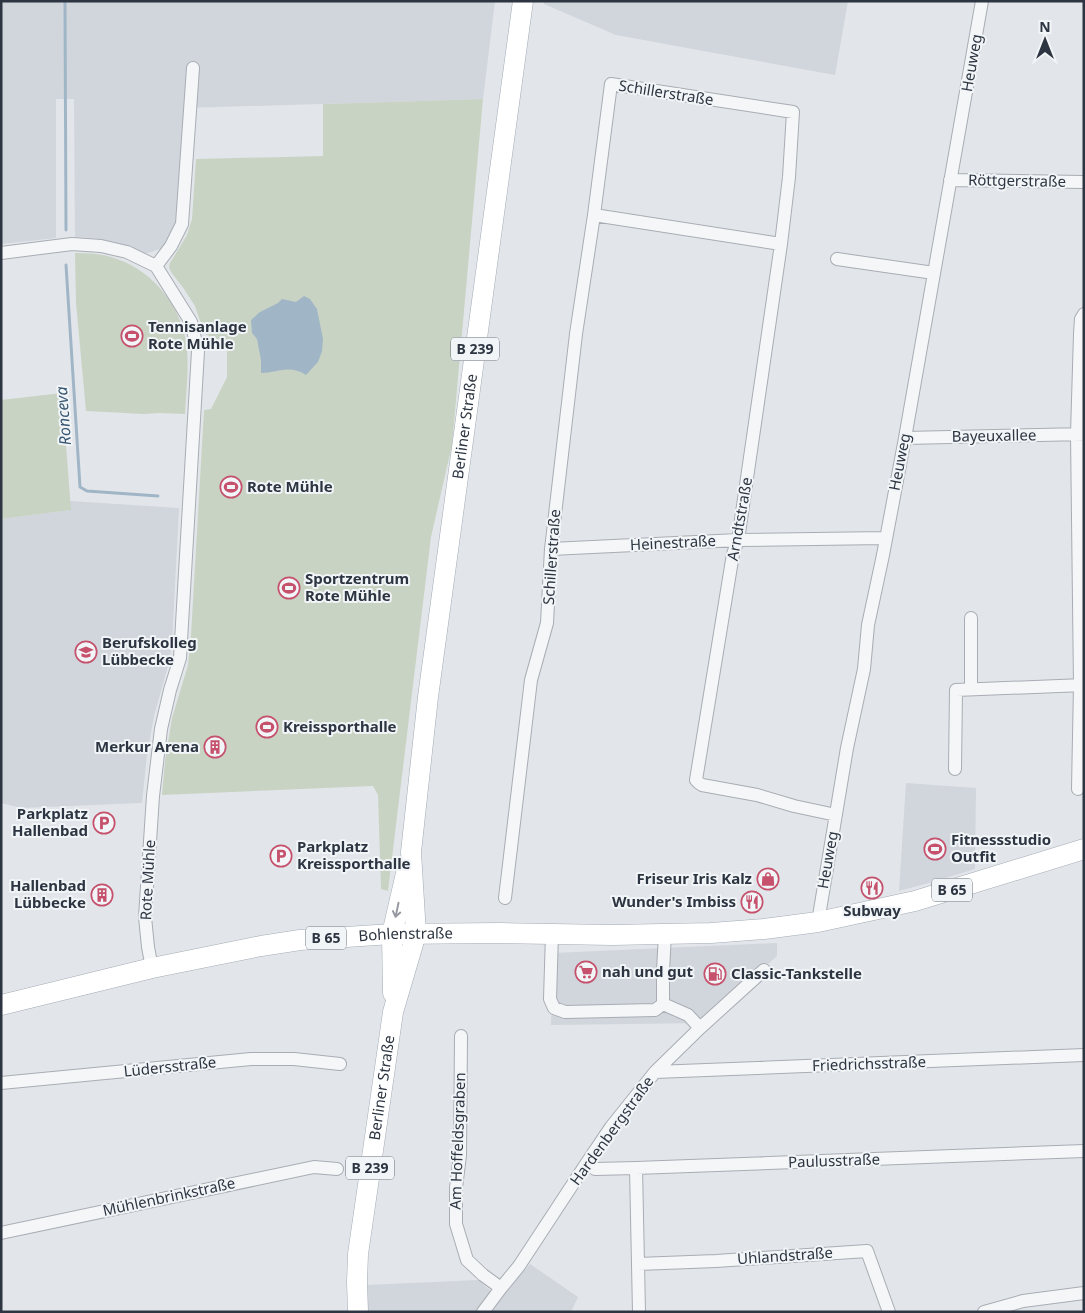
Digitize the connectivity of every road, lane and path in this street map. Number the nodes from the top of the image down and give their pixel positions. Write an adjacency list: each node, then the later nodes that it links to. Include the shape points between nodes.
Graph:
1 (522, 1): 27 (main road, Berliner Straße / B 239, via 428,697)
2 (982, 1): 5 (street, Heuweg)
3 (193, 68): 11 (street, via 182,224)
4 (793, 112): 7 (street, Schillerstraße, via 611,84); 8 (street, Arndtstraße)
5 (950, 180): 6 (street, Röttgerstraße); 12 (street, Heuweg)
6 (1084, 182)
7 (594, 215): 8 (street); 19 (street, Schillerstraße)
8 (781, 244): 18 (street, Arndtstraße)
9 (1, 253): 11 (street, via 72,244 101,246 127,252)
10 (837, 259): 12 (street)
11 (156, 266): 34 (street, Rote Mühle, via 191,322 198,351 180,658 161,729 145,900)
12 (934, 273): 15 (street, Heuweg)
13 (1084, 314): 14 (street, via 1080,334)
14 (1080, 434): 15 (street, Bayeuxallee); 16 (street)
15 (905, 438): 17 (street, Heuweg)
16 (1080, 502): 21 (street)
17 (886, 538): 18 (street, Heinestraße); 25 (street, Heuweg)
18 (738, 540): 19 (street, Heinestraße); 25 (street, Arndtstraße, via 696,780 702,785)
19 (550, 548): 28 (street, Schillerstraße, via 547,623 531,680)
20 (971, 618): 22 (street)
21 (1082, 685): 22 (street); 24 (street)
22 (971, 689): 23 (street, via 956,690)
23 (955, 769)
24 (1078, 789)
25 (836, 814): 29 (street, Heuweg)
26 (1084, 849): 29 (main road, B 65, via 915,901)
27 (411, 852): 30 (main road, Berliner Straße / B 239, one-way to 30); 31 (main road, Berliner Straße / B 239)
28 (505, 898)
29 (818, 922): 33 (main road, Bohlenstraße / B 65, via 756,930)
30 (392, 934): 31 (main road, Bohlenstraße / B 65); 34 (main road, Bohlenstraße / B 65, via 300,940); 38 (main road, Berliner Straße / B 239)
31 (416, 934): 32 (main road, Bohlenstraße / B 65); 38 (main road, Berliner Straße / B 239)
32 (552, 934): 33 (main road, Bohlenstraße / B 65); 36 (street, via 550,999 554,1008 565,1012 655,1010)
33 (665, 934): 36 (street)
34 (152, 968): 37 (main road, Bohlenstraße / B 65)
35 (764, 970): 39 (street, Hardenbergstraße)
36 (663, 1004): 39 (street, via 688,1015)
37 (1, 1005)
38 (393, 1012): 54 (main road, Berliner Straße / B 239, via 358,1254)
39 (700, 1028): 43 (street, Hardenbergstraße)
40 (461, 1036): 51 (street, Am Hoffeldsgraben, via 456,1224 467,1260)
41 (1084, 1055): 43 (street, Friedrichsstraße)
42 (340, 1064): 44 (street, Lüdersstraße, via 251,1059)
43 (655, 1072): 46 (street, Hardenbergstraße)
44 (1, 1084)
45 (1084, 1151): 47 (street, Paulusstraße)
46 (586, 1164): 47 (street, Paulusstraße, via 595,1169); 51 (street, Hardenbergstraße)
47 (636, 1168): 50 (street)
48 (337, 1169): 49 (street, Mühlenbrinkstraße, via 314,1167)
49 (1, 1233)
50 (638, 1264): 56 (street); 57 (street, Uhlandstraße, via 867,1250)
51 (501, 1288): 55 (street, Hardenbergstraße)
52 (1084, 1293): 53 (street)
53 (1024, 1306): 58 (street)
54 (358, 1312)
55 (484, 1312)
56 (639, 1312)
57 (888, 1312)
58 (984, 1312)

